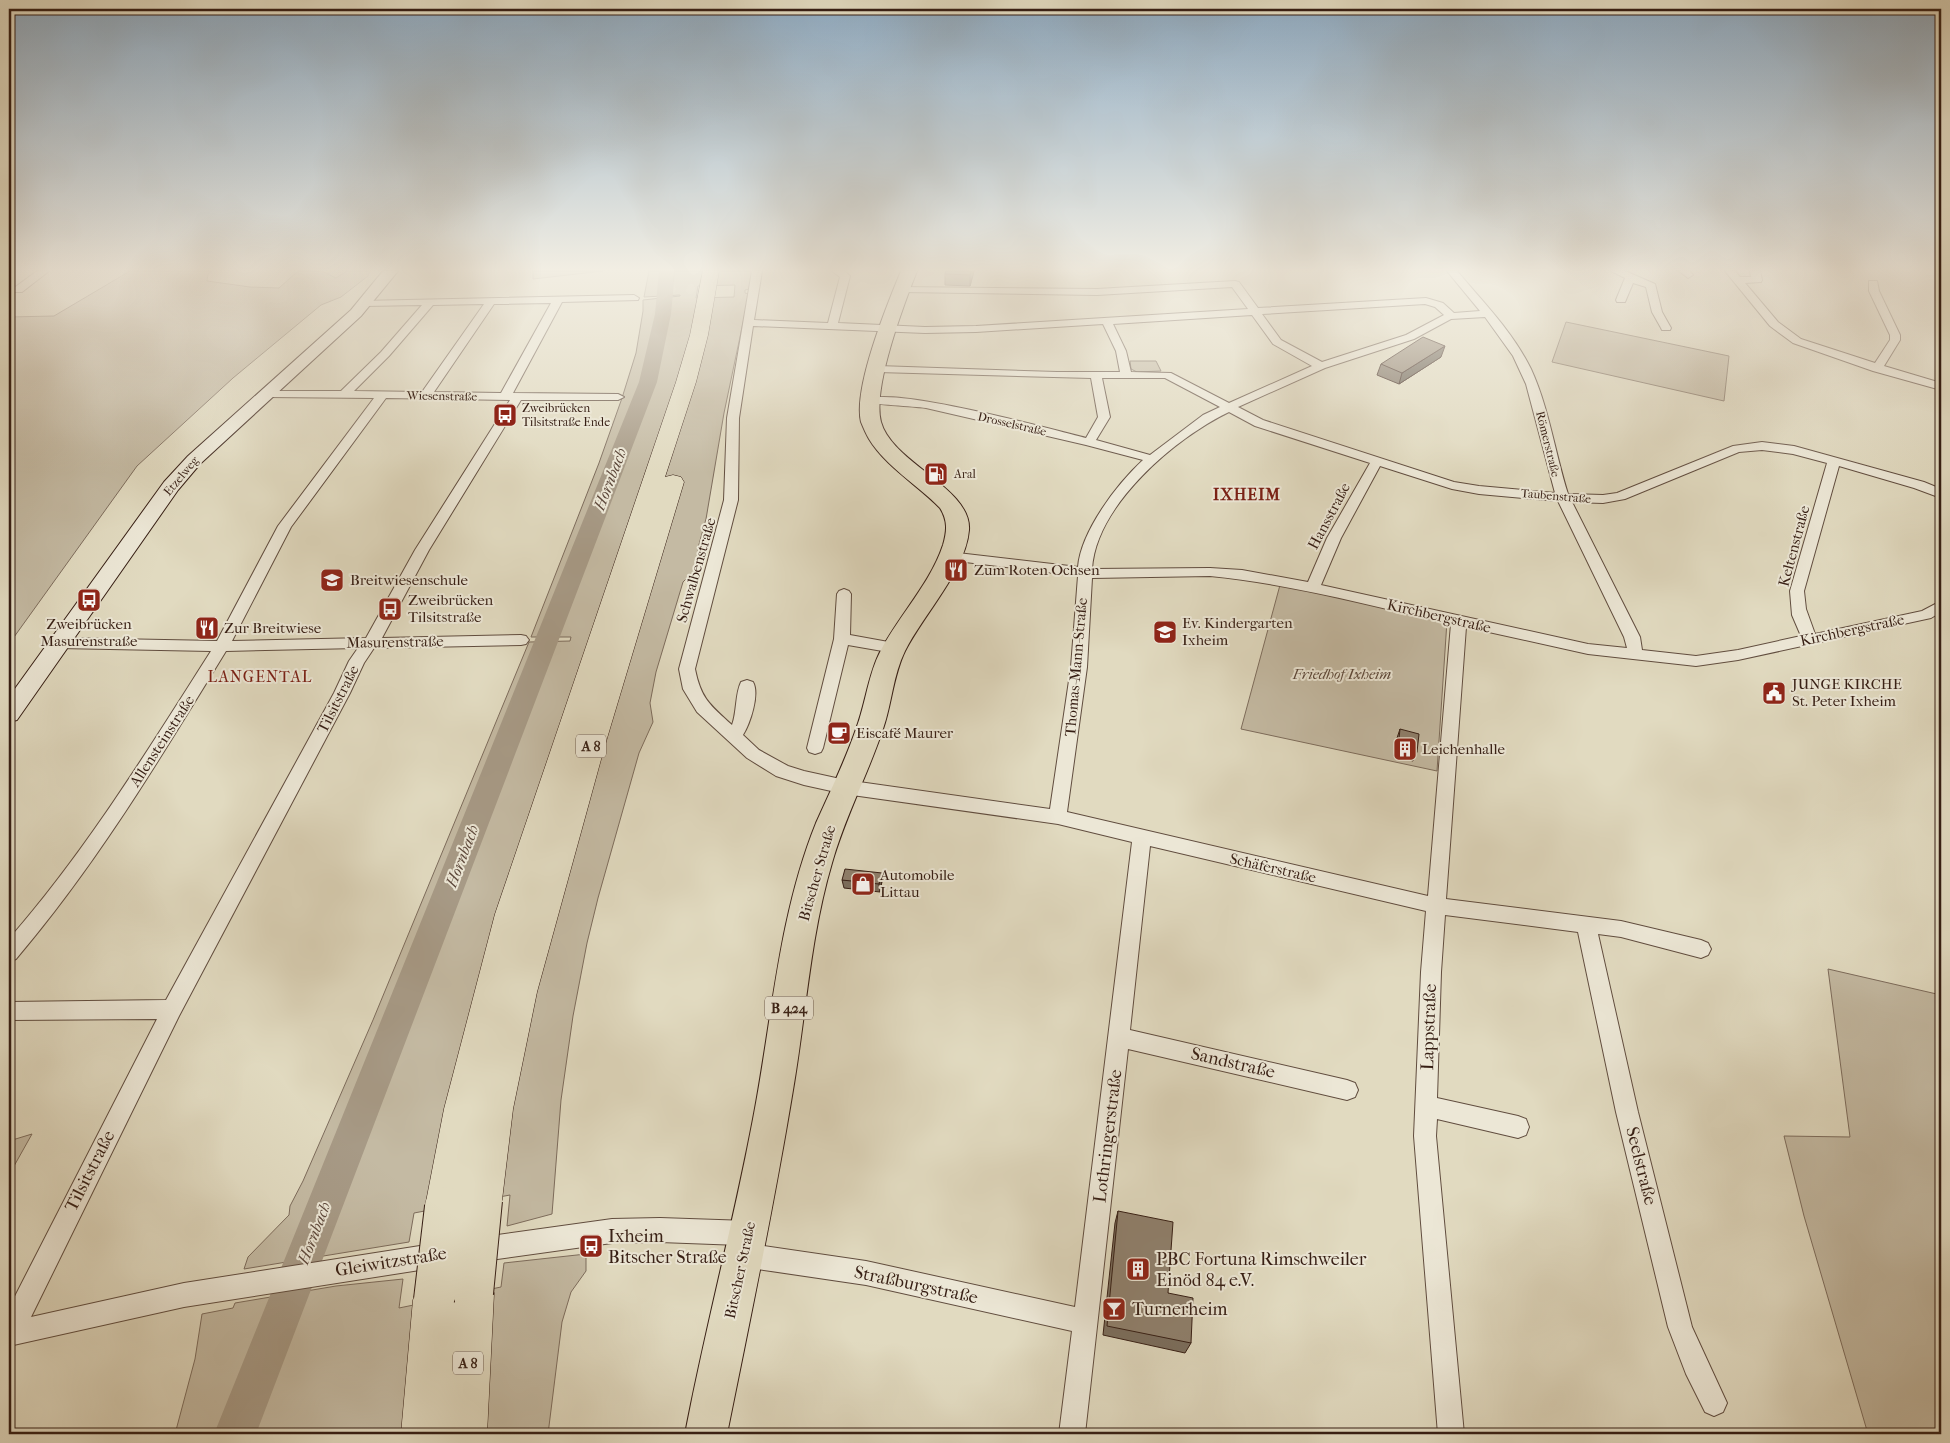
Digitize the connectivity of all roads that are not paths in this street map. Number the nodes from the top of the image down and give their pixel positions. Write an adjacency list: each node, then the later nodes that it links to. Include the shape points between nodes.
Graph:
1 (327, 338): 20 (street, Etzelweg)
2 (399, 338): 21 (street)
3 (466, 338): 23 (street)
4 (539, 338): 24 (street, Tilsitstraße)
5 (700, 338): 67 (highway, A 8, bridge, via 511,914 464,1100 464,1203)
6 (746, 338): 51 (street, Schwalbenstraße, via 733,418 731,500 687,669 696,699)
7 (885, 338): 15 (main road, B 424)
8 (1115, 338): 18 (street)
9 (1275, 338): 14 (street)
10 (1405, 338): 14 (street, Thomas-Mann-Straße)
11 (1505, 338): 33 (street, Römerstraße, via 1536,397)
12 (1795, 338): 16 (street)
13 (1895, 338): 16 (street)
14 (1321, 366): 27 (street, Thomas-Mann-Straße)
15 (878, 369): 17 (street, Taubenstraße); 26 (main road, Bitscher Straße / B 424)
16 (1877, 369): 19 (street)
17 (1096, 375): 18 (street, Taubenstraße); 28 (street, via 1104,417)
18 (1126, 375): 27 (street, Taubenstraße, via 1174,377)
19 (1941, 387)
20 (267, 394): 21 (street, Wiesenstraße); 45 (street, Etzelweg, via 203,450 171,486)
21 (345, 394): 22 (street, Wiesenstraße)
22 (383, 395): 23 (street, Wiesenstraße); 46 (street, Allensteinstraße, via 285,526)
23 (425, 396): 24 (street, Wiesenstraße)
24 (511, 396): 25 (street, Wiesenstraße); 44 (street, Tilsitstraße, via 378,632)
25 (618, 397)
26 (871, 401): 28 (street, Drosselstraße, via 926,404); 34 (main road, Bitscher Straße / B 424, via 870,420 879,442 947,501 958,517 958,532)
27 (1228, 408): 29 (street, Thomas-Mann-Straße, via 1190,430); 30 (street, Taubenstraße, via 1259,423)
28 (1089, 442): 29 (street, Drosselstraße)
29 (1152, 459): 35 (street, Thomas-Mann-Straße, via 1130,479 1095,530 1089,541)
30 (1376, 460): 33 (street, Taubenstraße, via 1465,488); 36 (street, Hansstraße, via 1341,524)
31 (1834, 461): 32 (street, Taubenstraße); 33 (street, Taubenstraße, via 1785,448 1750,446 1719,455 1620,496 1595,499); 42 (street, Keltenstraße, via 1797,590 1802,625)
32 (1941, 494)
33 (1563, 497): 48 (street, Römerstraße, via 1632,638)
34 (949, 556): 35 (street, Kirchbergstraße); 47 (main road, Bitscher Straße / B 424, via 936,584)
35 (1084, 572): 36 (street, Kirchbergstraße, via 1226,573); 54 (street, Thomas-Mann-Straße, via 1079,667)
36 (1313, 588): 40 (street, Kirchbergstraße)
37 (844, 594): 41 (street)
38 (1941, 606): 39 (street)
39 (1926, 614): 42 (street, Kirchbergstraße)
40 (1459, 620): 48 (street, Kirchbergstraße, via 1588,649); 56 (street, Lappstraße)
41 (842, 639): 47 (street); 52 (street)
42 (1810, 639): 48 (street, Kirchbergstraße, via 1719,659)
43 (521, 640): 44 (street, Masurenstraße)
44 (369, 642): 46 (street, Masurenstraße); 60 (street, Tilsitstraße)
45 (59, 643): 46 (street, Masurenstraße); 50 (street, Etzelweg)
46 (222, 646): 59 (street, Allensteinstraße, via 95,843)
47 (894, 648): 53 (main road, Bitscher Straße / B 424, via 882,675 872,723)
48 (1634, 655)
49 (747, 686): 51 (street, via 743,720)
50 (9, 714)
51 (733, 737): 53 (street, Schwalbenstraße, via 753,754 782,771)
52 (815, 748)
53 (845, 787): 54 (street, Schäferstraße); 66 (main road, Bitscher Straße / B 424, via 807,900 778,1078)
54 (1058, 817): 55 (street, Schäferstraße)
55 (1142, 837): 56 (street, Schäferstraße); 62 (street, Lothringerstraße)
56 (1437, 906): 57 (street, Schäferstraße); 64 (street, Lappstraße)
57 (1586, 924): 58 (street, Schäferstraße, via 1645,934); 70 (street, Seelstraße, via 1627,1112 1680,1328)
58 (1701, 949)
59 (9, 953)
60 (172, 1009): 61 (street); 69 (street, Tilsitstraße)
61 (9, 1012)
62 (1119, 1037): 63 (street, Sandstraße); 68 (street, Lothringerstraße)
63 (1348, 1090)
64 (1426, 1106): 65 (street); 75 (street, Lappstraße, via 1425,1136)
65 (1518, 1126)
66 (746, 1244): 68 (street, Straßburgstraße); 69 (street, Gleiwitzstraße, via 660,1230 550,1238 184,1295); 73 (main road, Bitscher Straße / B 424)
67 (453, 1296): 71 (highway, A 8); 72 (highway, A 8)
68 (1086, 1322): 74 (street, Lothringerstraße)
69 (9, 1334)
70 (1714, 1403)
71 (422, 1434)
72 (465, 1434)
73 (706, 1434)
74 (1072, 1434)
75 (1451, 1434)

